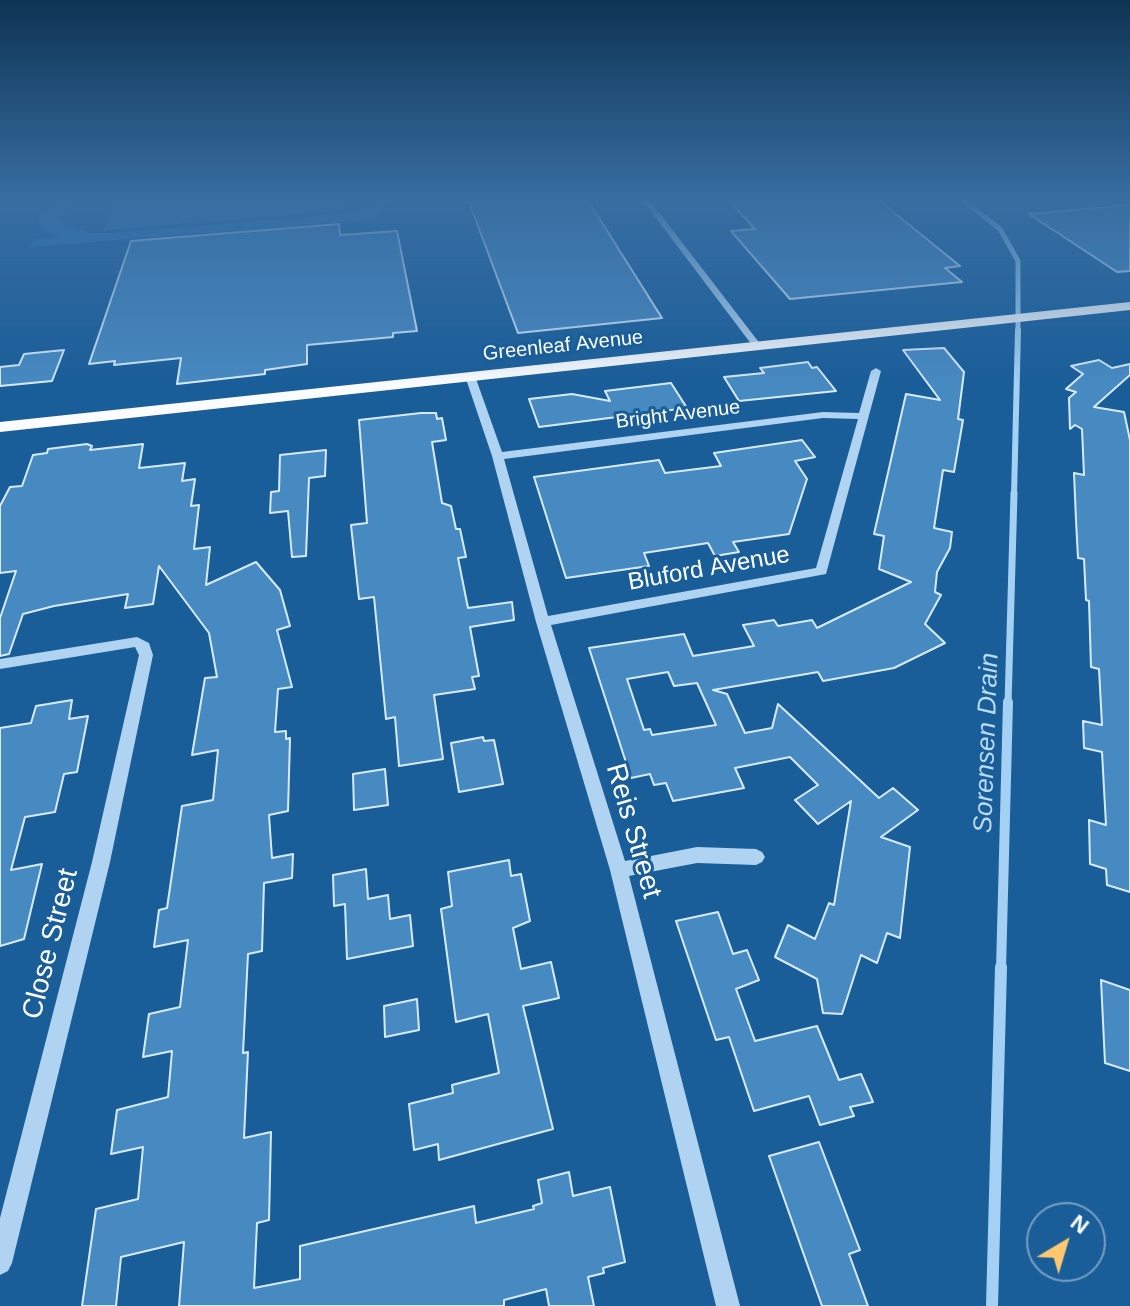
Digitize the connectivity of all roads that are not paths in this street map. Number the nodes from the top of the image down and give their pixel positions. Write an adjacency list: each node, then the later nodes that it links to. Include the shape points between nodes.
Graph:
1 (694, 263): 3 (street)
2 (1130, 306): 3 (main road, Greenleaf Avenue)
3 (758, 347): 5 (main road, Greenleaf Avenue)
4 (876, 371): 6 (street, Bluford Avenue)
5 (470, 376): 7 (main road, Greenleaf Avenue); 8 (street, Reis Street)
6 (862, 416): 8 (street, Bright Avenue, via 823,415); 9 (street, Bluford Avenue, via 821,571)
7 (0, 427)
8 (498, 456): 9 (street, Reis Street)
9 (543, 622): 12 (street, Reis Street)
10 (0, 664): 13 (street, Close Street, via 137,642 146,655)
11 (756, 857): 12 (street, via 697,855)
12 (619, 870): 14 (street, Reis Street)
13 (0, 1263)
14 (728, 1306)

